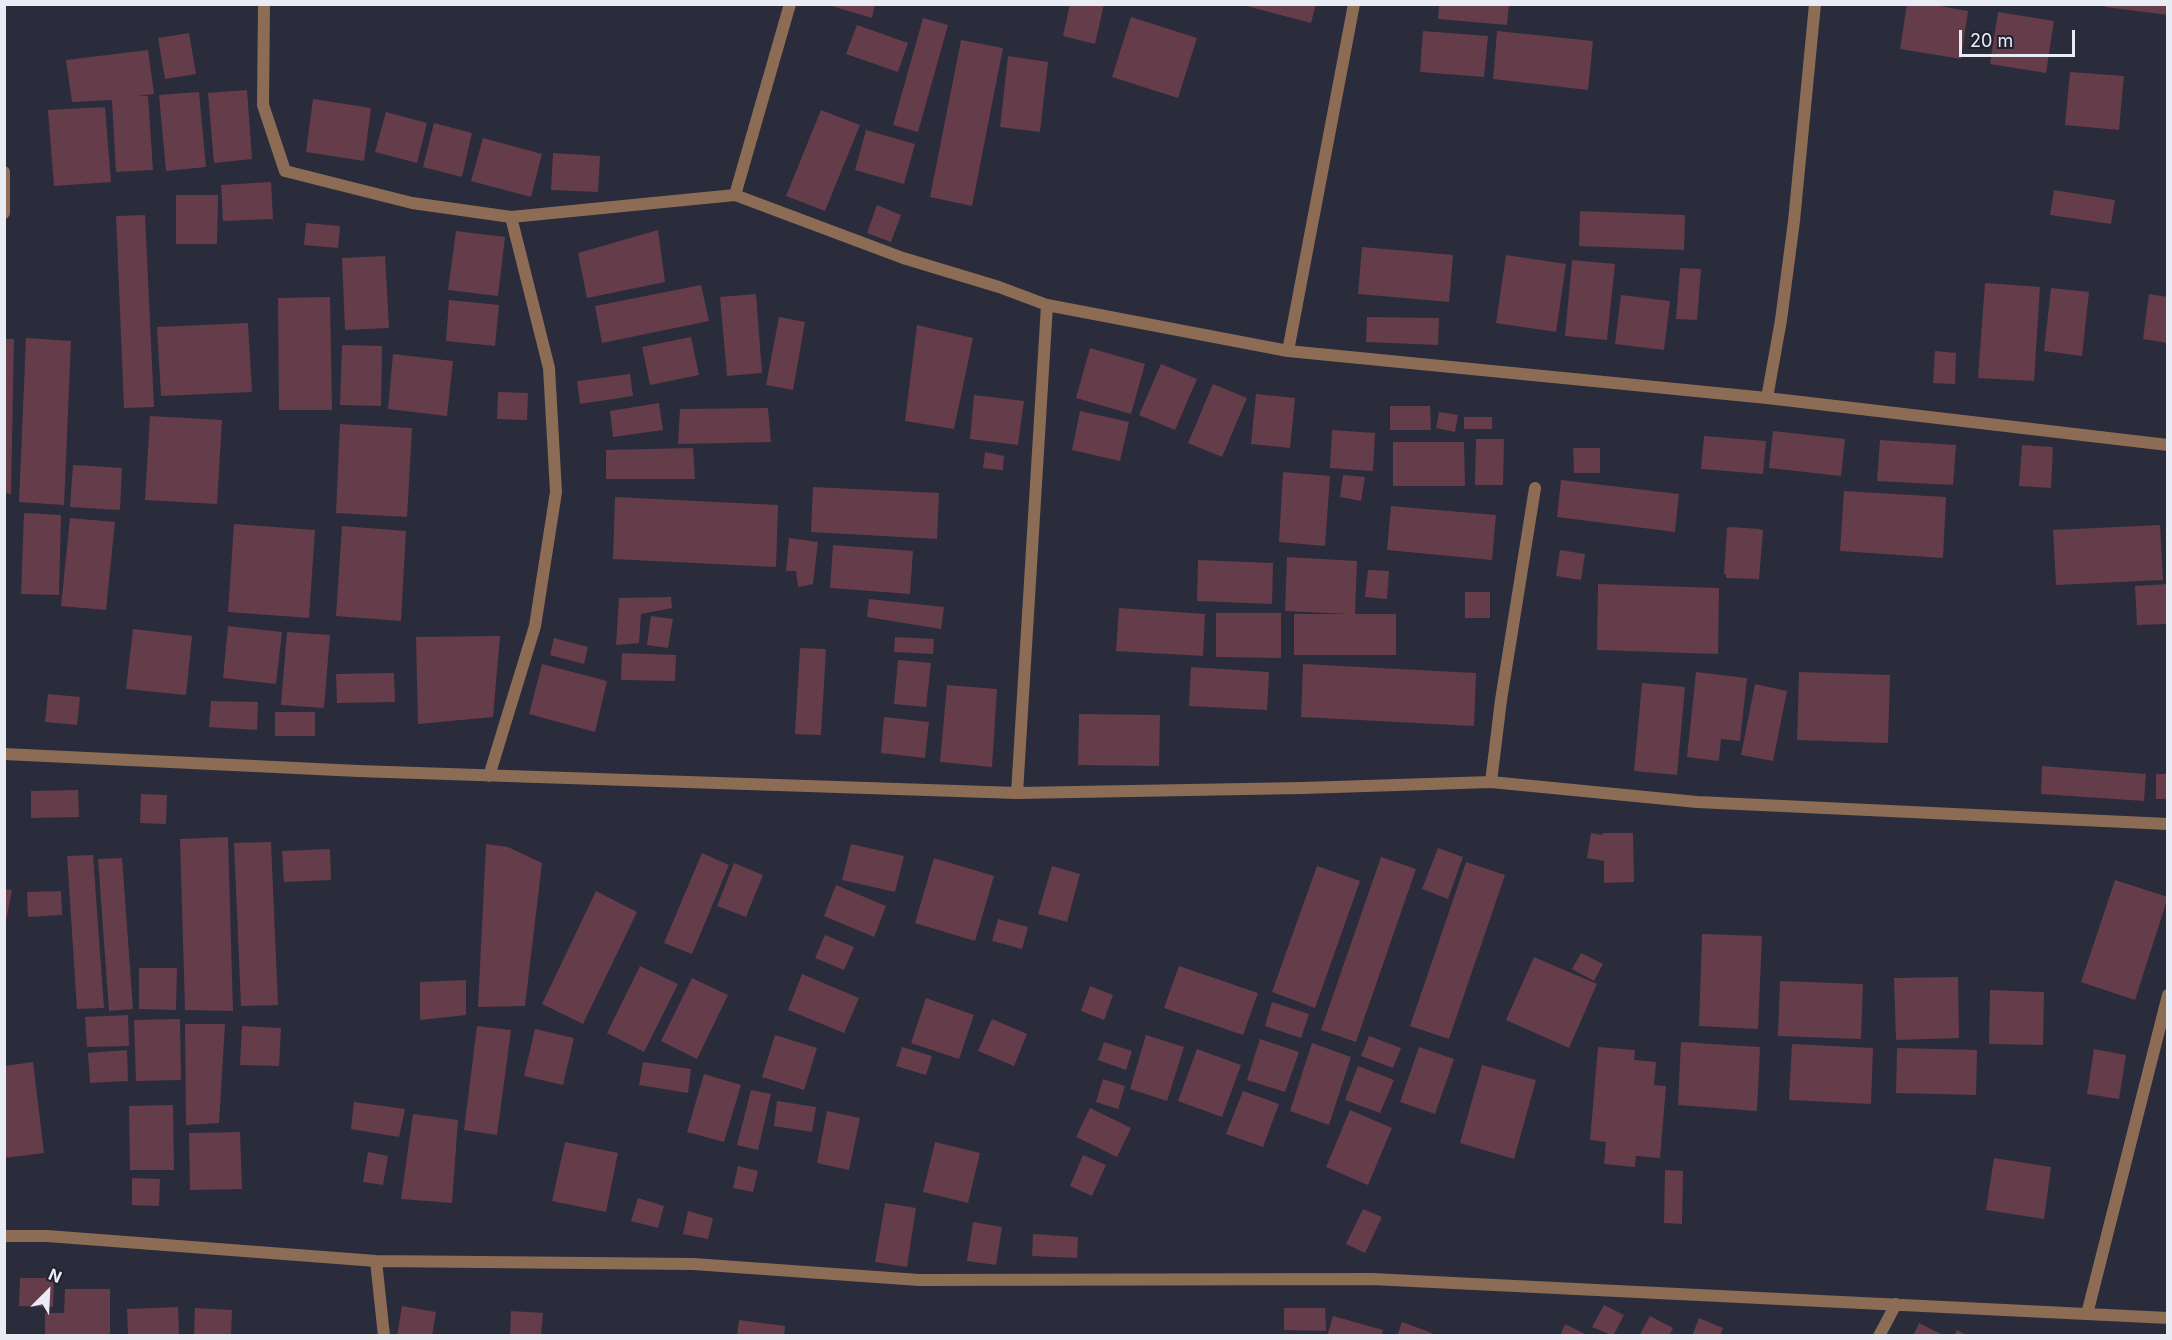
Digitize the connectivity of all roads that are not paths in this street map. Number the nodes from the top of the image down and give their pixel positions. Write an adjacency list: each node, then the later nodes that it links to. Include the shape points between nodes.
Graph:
1 (264, 4): 8 (street, via 263,105 285,171 412,203)
2 (790, 4): 6 (street)
3 (1354, 4): 10 (street)
4 (1815, 4): 11 (street, via 1794,221)
5 (4, 172): 7 (street)
6 (735, 195): 8 (street); 9 (street, via 903,258)
7 (4, 213)
8 (511, 217): 15 (street, via 549,368 556,492 535,626)
9 (1047, 305): 10 (street); 17 (street)
10 (1288, 351): 11 (street)
11 (1767, 398): 12 (street)
12 (2168, 445)
13 (1535, 488): 16 (street)
14 (4, 754): 15 (street)
15 (489, 776): 17 (street)
16 (1491, 782): 17 (street); 18 (street, via 1697,802)
17 (1017, 793)
18 (2168, 824)
19 (2168, 995): 23 (street)
20 (4, 1236): 21 (street)
21 (376, 1262): 22 (street, via 693,1264 919,1280 1372,1279); 25 (street)
22 (1896, 1304): 23 (street); 26 (street)
23 (2087, 1314): 24 (street)
24 (2168, 1318)
25 (384, 1335)
26 (1879, 1335)

